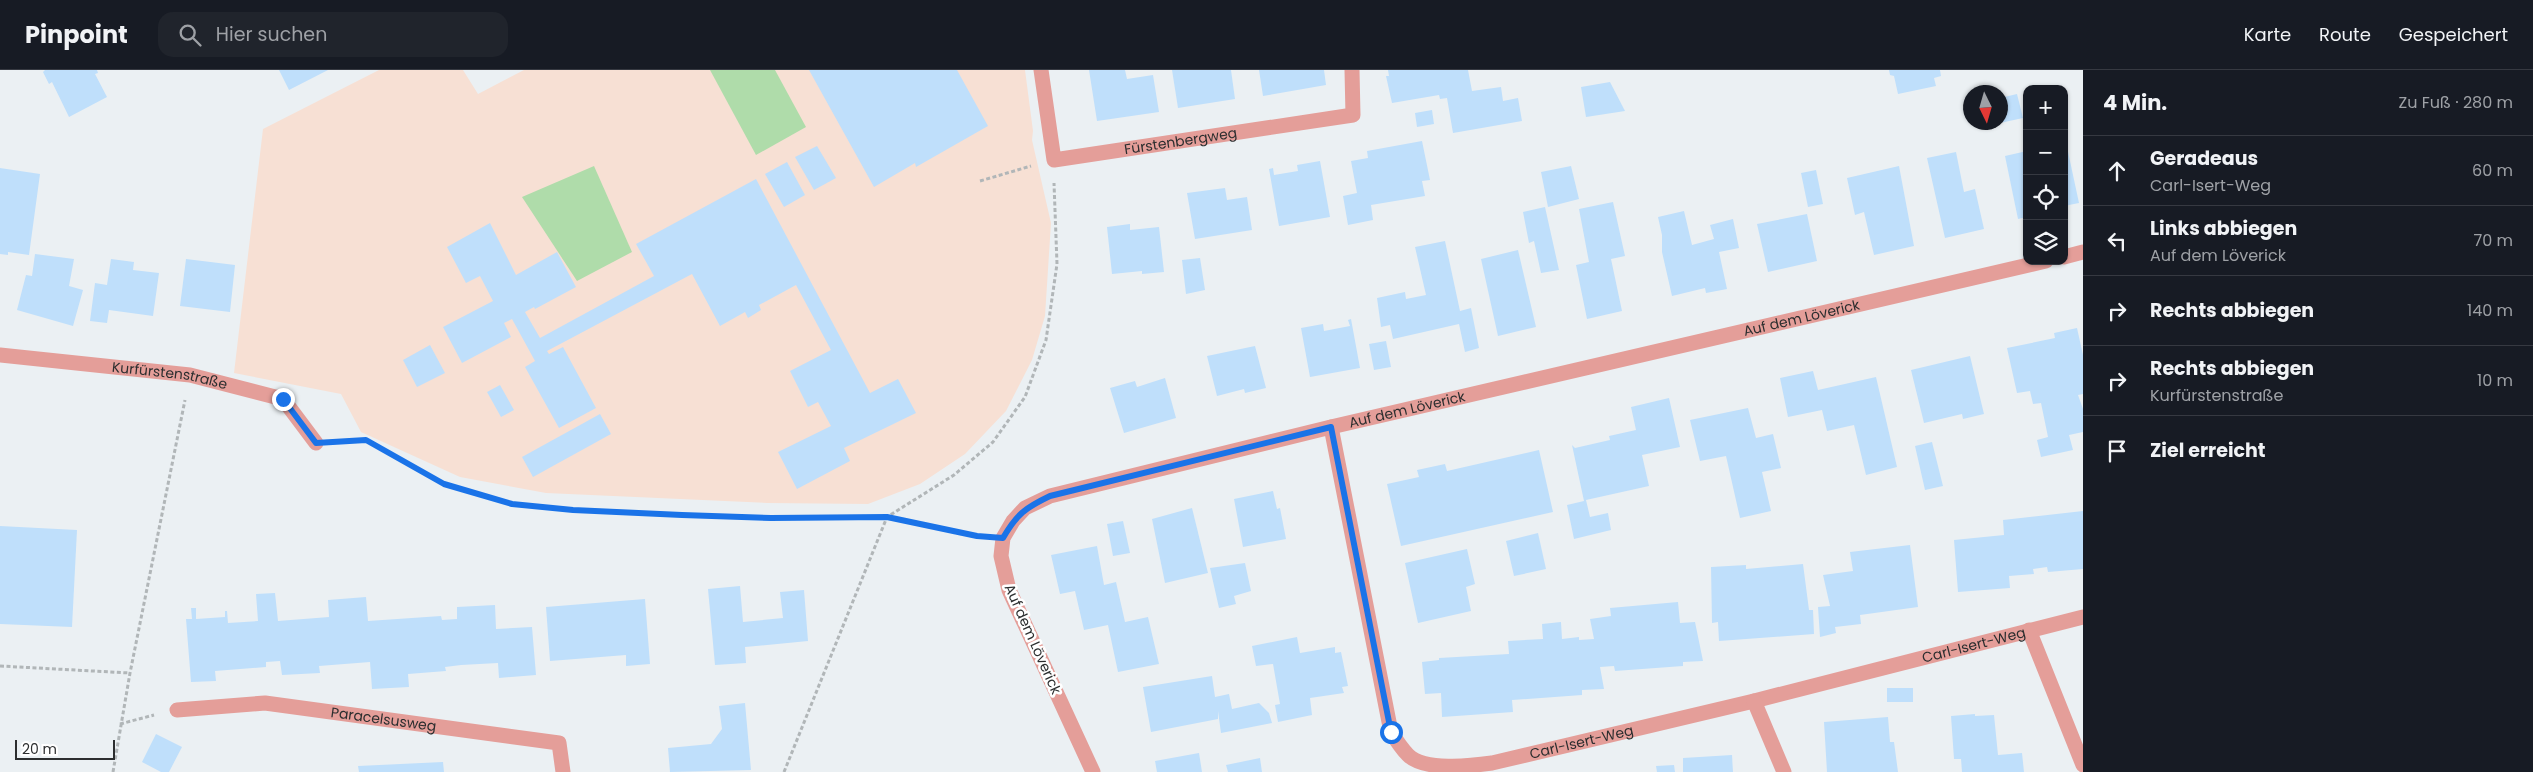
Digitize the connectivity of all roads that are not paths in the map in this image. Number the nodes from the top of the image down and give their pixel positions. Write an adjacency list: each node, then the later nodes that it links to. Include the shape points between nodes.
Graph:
1 (1041, 70): 2 (street, Fürstenbergweg, via 1054,160 1353,115)
2 (1352, 70)
3 (2083, 252): 4 (street)
4 (2068, 256)
5 (2029, 265): 7 (street, Auf dem Löverick)
6 (0, 355): 8 (street, Kurfürstenstraße, via 190,375 283,399)
7 (1331, 427): 14 (street, Carl-Isert-Weg, via 1391,732 1409,756 1429,764); 16 (street, Auf dem Löverick, via 1050,496 1025,508 1013,521 1003,538 1001,556 1009,590)
8 (316, 443)
9 (2083, 617): 10 (street, Carl-Isert-Weg)
10 (2029, 630): 11 (street, Carl-Isert-Weg); 13 (street)
11 (1754, 701): 14 (street, Carl-Isert-Weg); 17 (street)
12 (176, 710): 15 (street, Paracelsusweg, via 265,702 559,743)
13 (2083, 765)
14 (1484, 768)
15 (563, 772)
16 (1094, 772)
17 (1784, 772)

